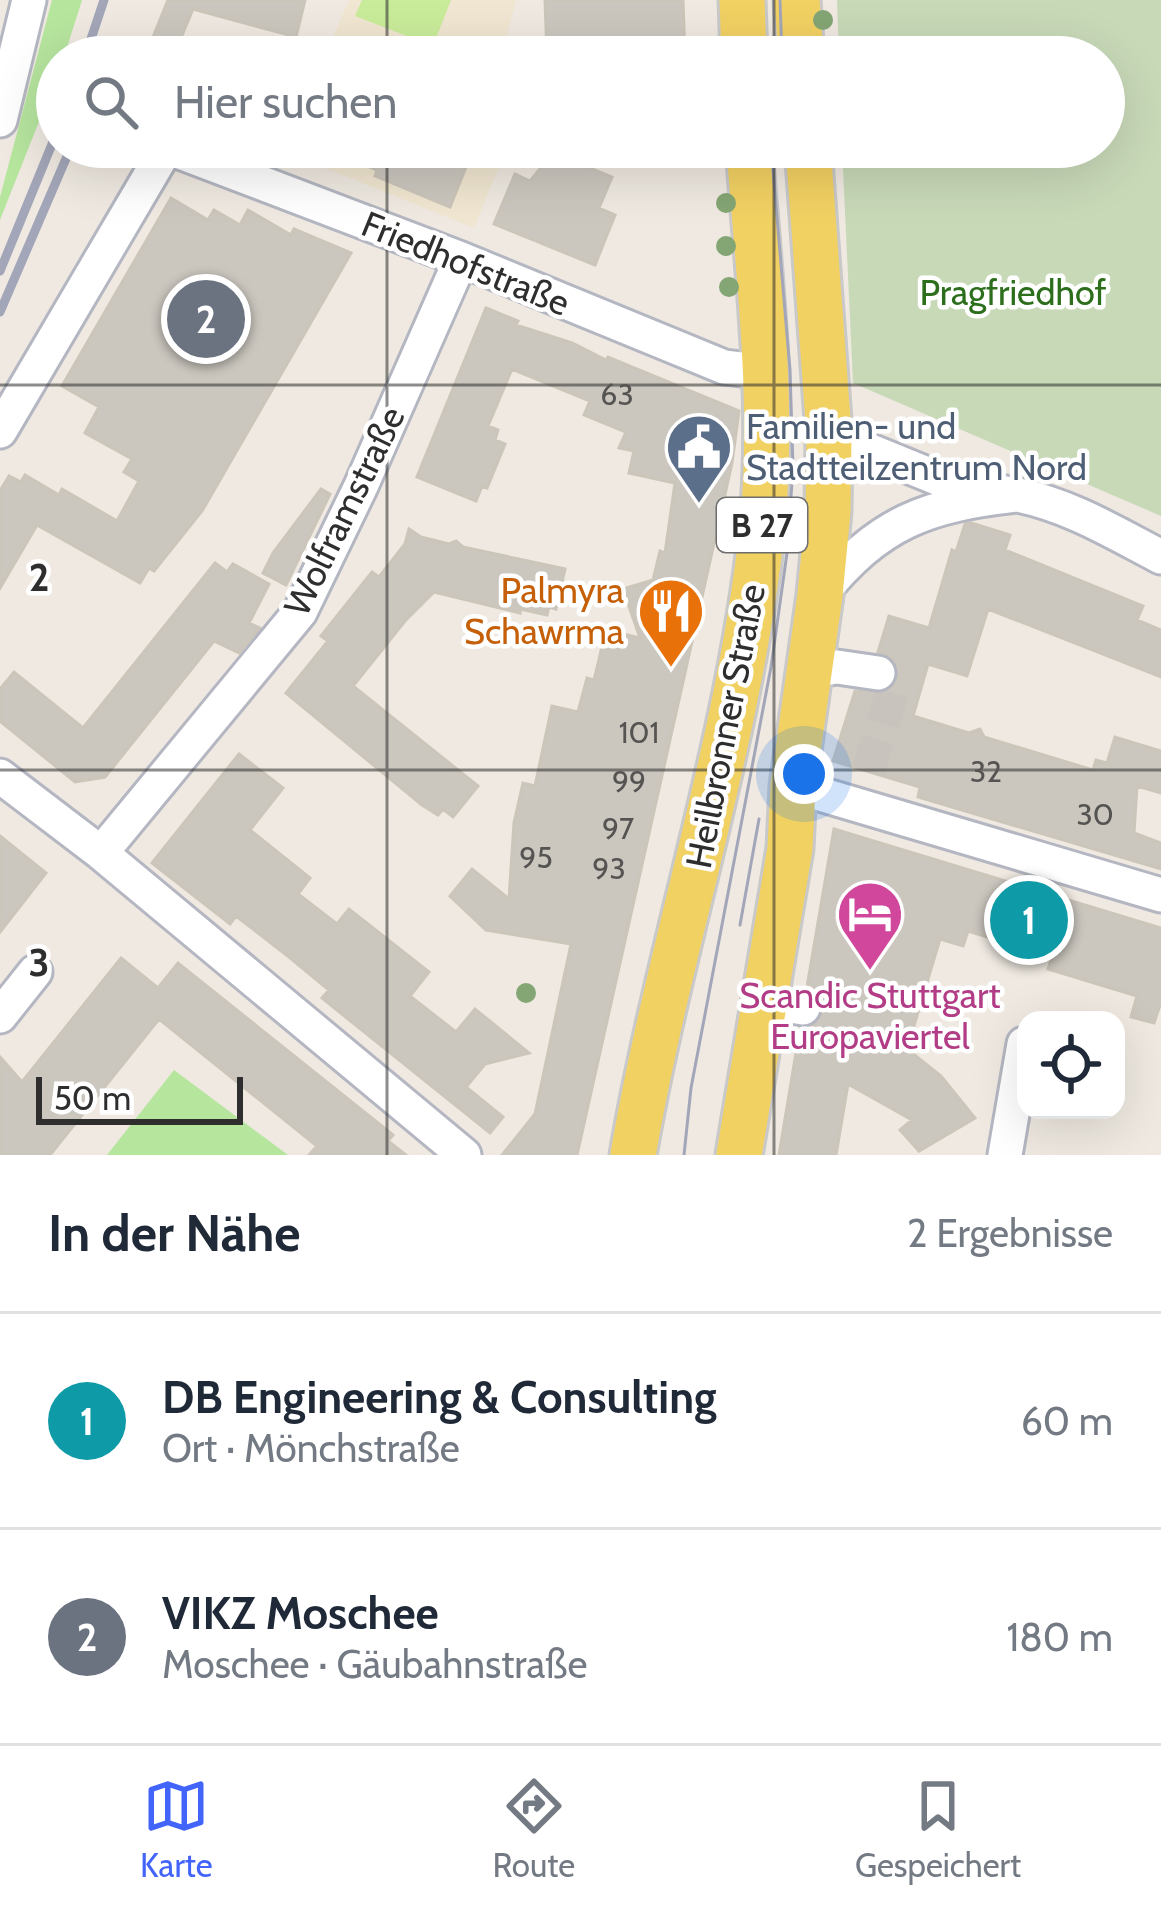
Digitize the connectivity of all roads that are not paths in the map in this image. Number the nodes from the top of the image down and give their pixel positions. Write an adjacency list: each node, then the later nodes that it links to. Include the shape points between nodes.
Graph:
1 (29, 0): 6 (street)
2 (742, 0): 4 (main road)
3 (797, 0): 5 (main road)
4 (743, 36)
5 (800, 36)
6 (0, 120)
7 (155, 168): 13 (street)
8 (222, 168): 11 (street, Friedhofstraße)
9 (751, 168): 12 (main road, Heilbronner Straße / B 27)
10 (810, 168): 14 (main road, Heilbronner Straße / B 27)
11 (460, 259): 12 (street, Friedhofstraße, via 724,367); 22 (street, Wolframstraße, via 300,612)
12 (766, 372): 28 (main road, Heilbronner Straße / B 27, via 764,502 746,635)
13 (0, 431)
14 (829, 434): 15 (street, via 954,485); 17 (main road, Heilbronner Straße / B 27)
15 (1018, 495): 16 (street, via 1096,521); 17 (street, via 894,526 849,559)
16 (1161, 557)
17 (820, 596): 18 (main road, Heilbronner Straße / B 27)
18 (809, 671): 19 (street); 21 (main road, Heilbronner Straße / B 27)
19 (878, 673)
20 (0, 776): 22 (street)
21 (793, 786): 23 (street, via 863,788); 29 (main road, Heilbronner Straße / B 27, via 784,1005)
22 (101, 854): 27 (street, via 372,1058)
23 (1161, 896)
24 (35, 972): 25 (street)
25 (0, 1016)
26 (1017, 1085): 30 (street)
27 (464, 1155)
28 (633, 1155)
29 (739, 1155)
30 (1005, 1155)

